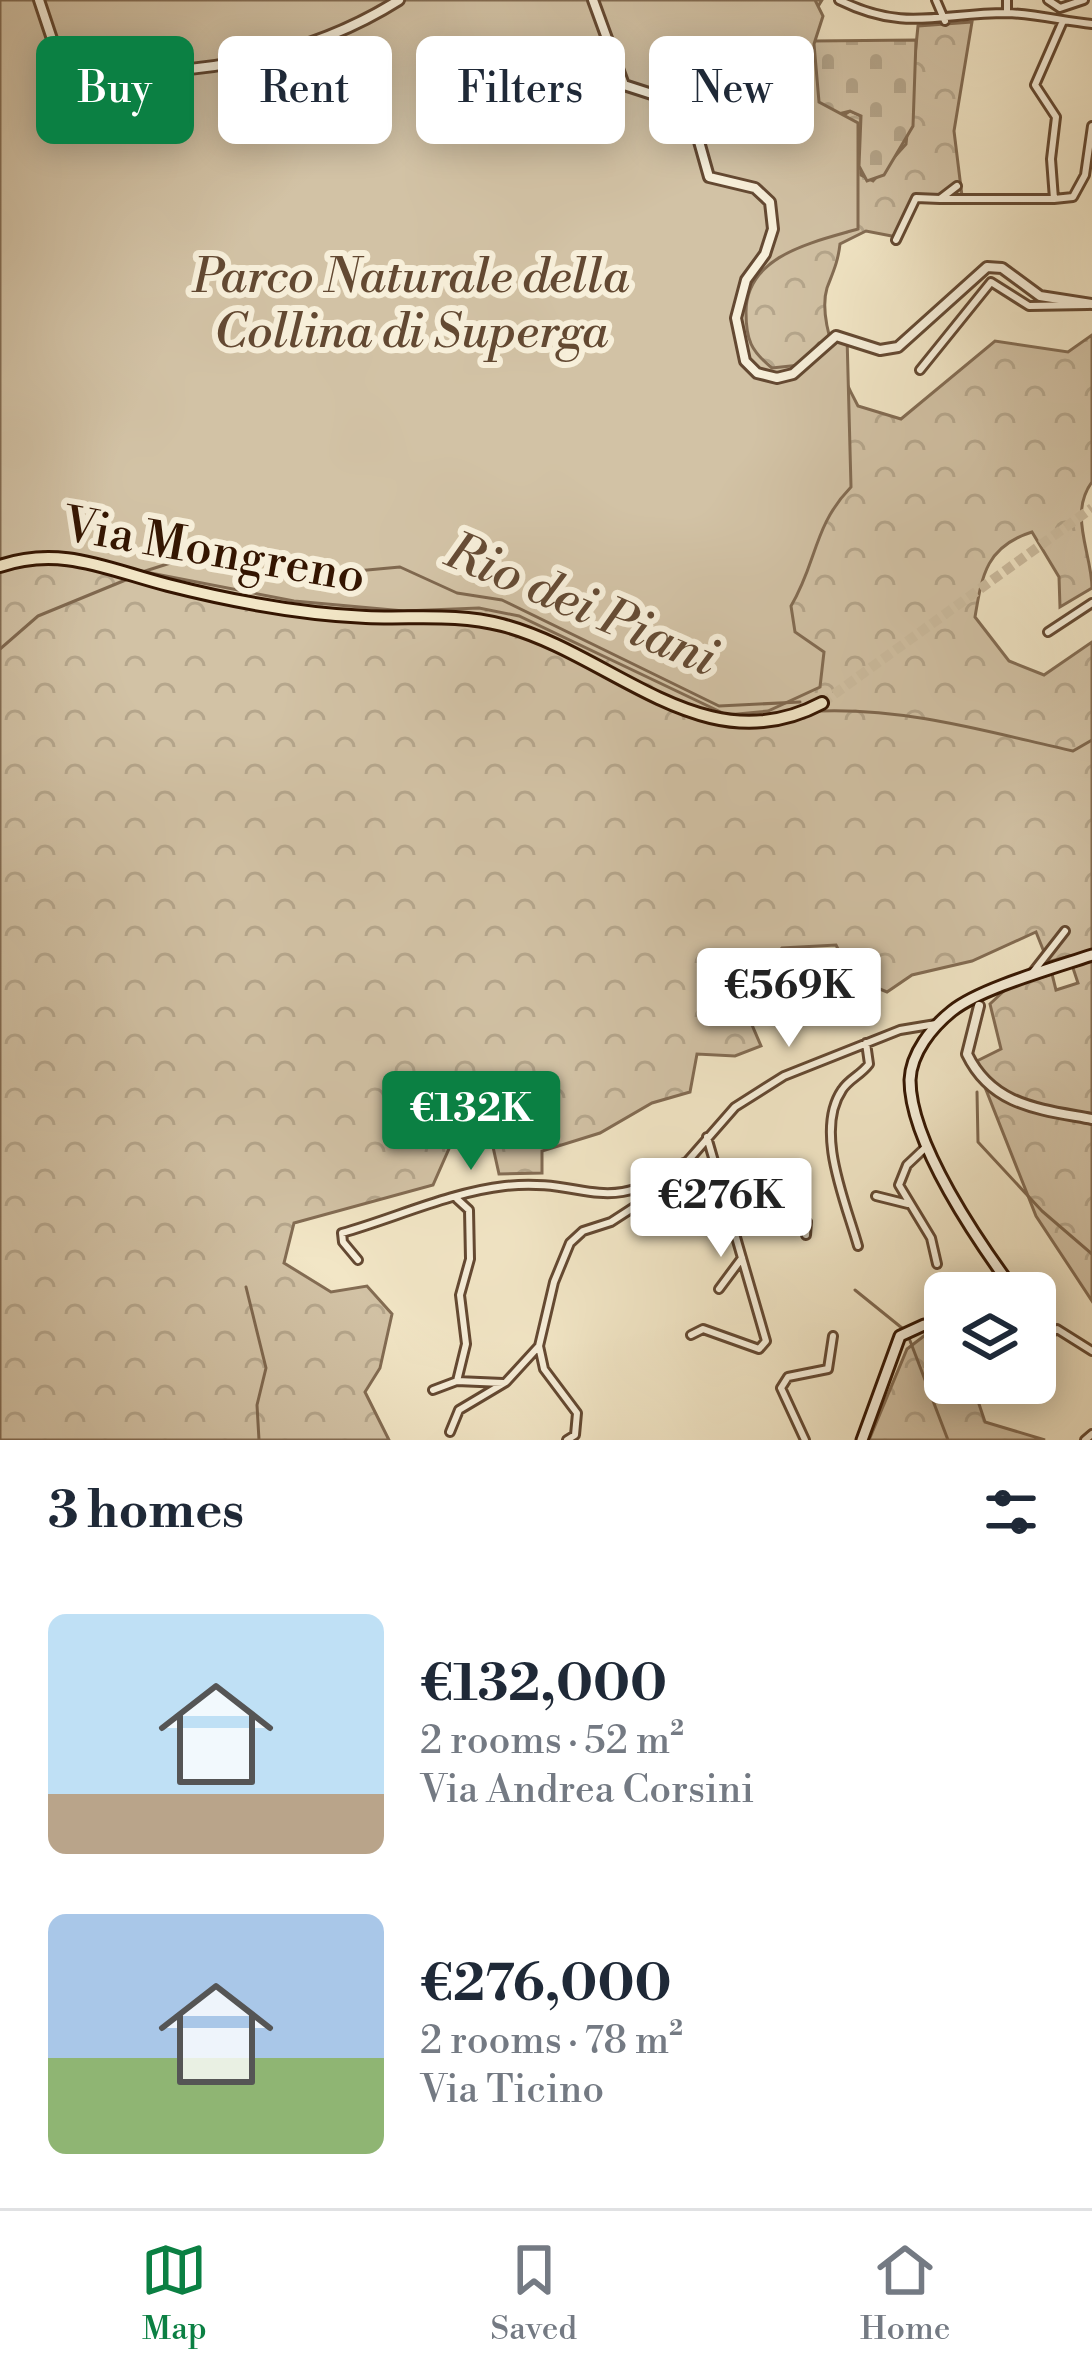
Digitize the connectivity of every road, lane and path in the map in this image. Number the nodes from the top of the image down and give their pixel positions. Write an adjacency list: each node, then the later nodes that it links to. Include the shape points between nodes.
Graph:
1 (39, 0): 2 (street, via 58,57 72,67 206,70 362,23)
2 (399, 0)
3 (593, 0): 18 (street, via 624,85 689,106 709,177 755,188 770,202 773,229 736,318 745,361 758,373 793,374 836,336 880,350 898,347 987,267 1002,268 1040,296)
4 (839, 0): 10 (street, via 874,16)
5 (936, 0): 10 (street)
6 (1006, 0): 9 (street)
7 (1048, 0): 8 (street, via 1060,8)
8 (1084, 0)
9 (1007, 13): 10 (street); 11 (street)
10 (945, 21)
11 (1063, 21): 12 (street); 16 (street, via 1035,85 1056,117)
12 (1092, 24)
13 (1092, 126): 16 (street, via 1085,175 1073,197)
14 (957, 186): 15 (street)
15 (940, 199): 16 (street); 17 (street, via 916,198)
16 (1054, 200)
17 (896, 240)
18 (1092, 304): 19 (street, via 1030,306 992,282)
19 (920, 370)
20 (0, 566): 23 (main road, Via Mongreno, via 71,557 170,586 360,616 497,624 549,640 718,722 764,724)
21 (1092, 603): 22 (street)
22 (1048, 632)
23 (822, 703)
24 (1065, 931): 26 (street)
25 (1092, 955): 26 (main road)
26 (1031, 976): 27 (main road)
27 (978, 1003): 28 (main road, via 958,1006); 30 (street, via 967,1054 980,1082 1004,1097)
28 (937, 1024): 29 (street); 32 (main road, via 910,1078)
29 (866, 1042): 31 (street, via 784,1076); 39 (street, via 868,1064 842,1088 833,1114 833,1149)
30 (1092, 1118)
31 (707, 1137): 33 (street); 34 (street)
32 (929, 1145): 37 (street, via 900,1178); 43 (main road)
33 (687, 1161): 36 (street, via 638,1191 607,1196 549,1183); 49 (street, via 664,1187 570,1244)
34 (719, 1177): 38 (street, via 801,1216); 40 (street)
35 (876, 1196): 37 (street)
36 (457, 1199): 41 (street, via 343,1233); 51 (street, via 470,1210 472,1241 460,1295 466,1344)
37 (908, 1204): 42 (street)
38 (806, 1235)
39 (858, 1246)
40 (742, 1258): 44 (street); 47 (street, via 766,1341 759,1349 704,1329)
41 (358, 1260)
42 (937, 1264)
43 (1001, 1272)
44 (719, 1289)
45 (924, 1325): 58 (main road, via 900,1336)
46 (1056, 1330): 50 (street)
47 (691, 1335)
48 (833, 1336): 57 (street, via 828,1370 798,1373 781,1388)
49 (538, 1346): 52 (street); 56 (street, via 544,1369 577,1413)
50 (1092, 1351)
51 (458, 1381): 52 (street); 53 (street)
52 (506, 1382): 54 (street, via 459,1410)
53 (433, 1390)
54 (450, 1432)
55 (1092, 1434): 59 (street)
56 (574, 1438)
57 (806, 1440)
58 (862, 1440)
59 (1084, 1440)

